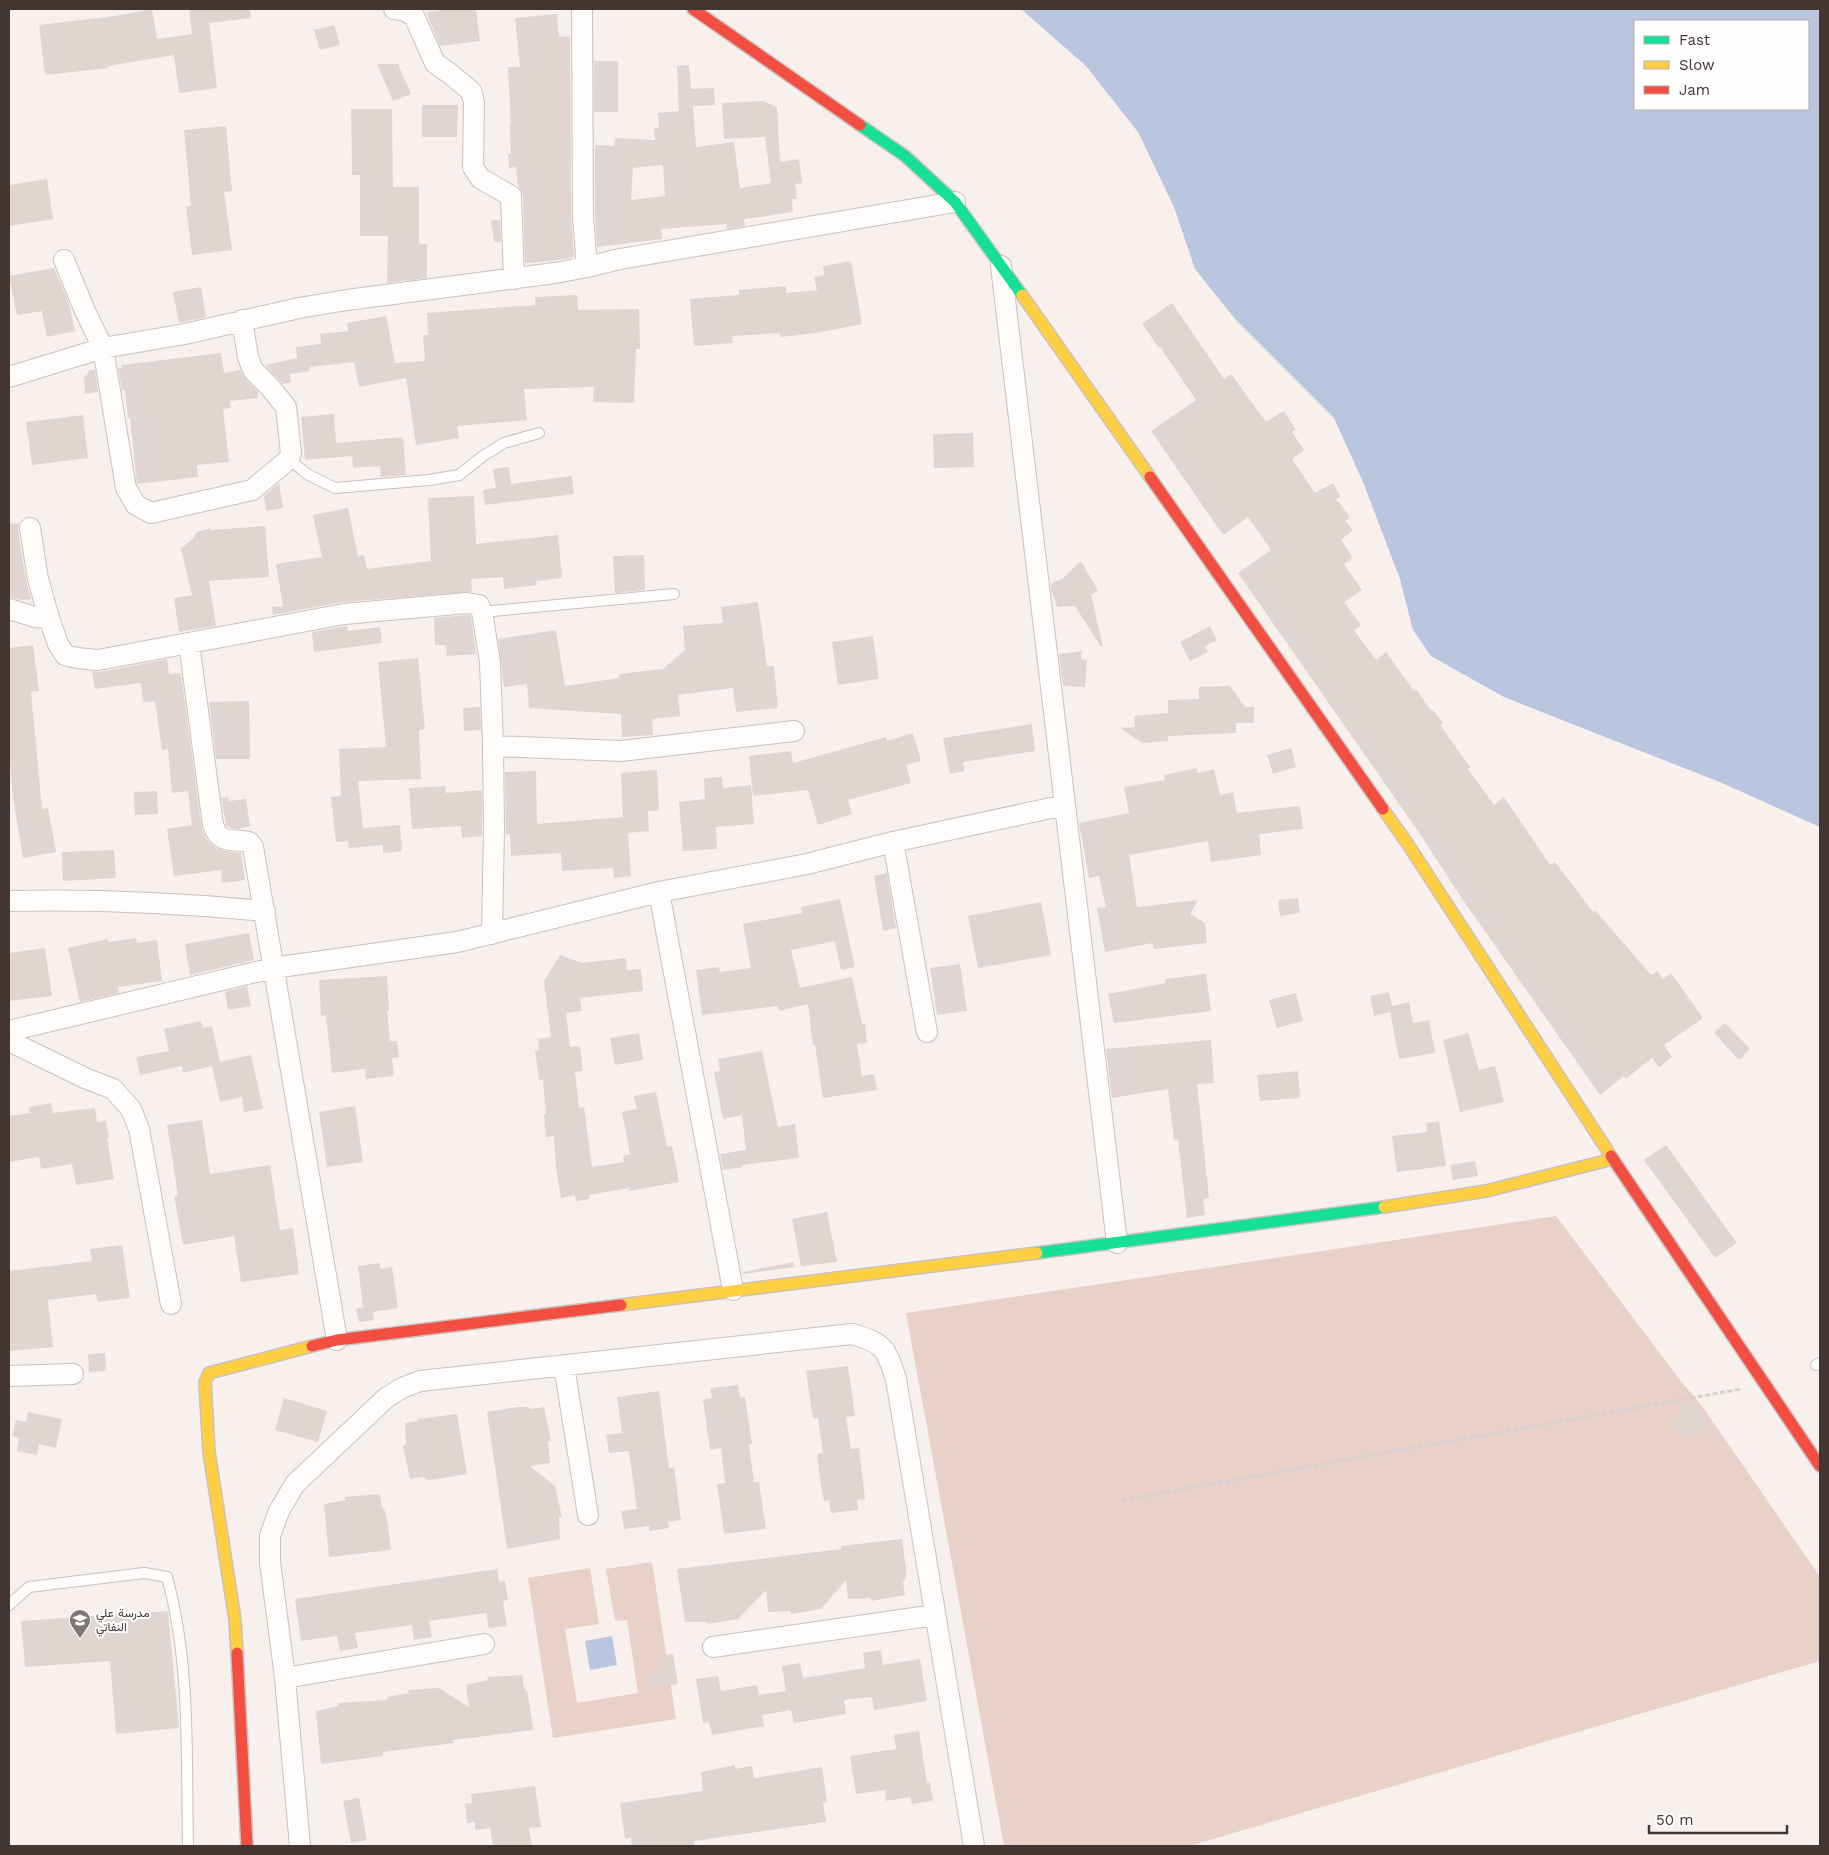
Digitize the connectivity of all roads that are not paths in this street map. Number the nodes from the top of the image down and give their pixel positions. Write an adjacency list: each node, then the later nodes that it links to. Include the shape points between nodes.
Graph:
1 (394, 9): 8 (street, via 414,16 435,63 471,91 474,102 473,167 480,178 510,196)
2 (582, 9): 7 (street)
3 (693, 9): 4 (street, via 905,156)
4 (955, 202): 6 (street); 7 (street)
5 (64, 260): 10 (street)
6 (1000, 264): 22 (street); 32 (street, via 1407,843)
7 (586, 267): 8 (street)
8 (514, 279): 9 (street, via 347,300)
9 (242, 320): 10 (street); 13 (street, via 253,370 286,407)
10 (103, 348): 11 (street); 13 (street, via 126,488 136,505 151,513 252,490)
11 (9, 377)
12 (539, 433): 13 (lane, via 504,443 459,475 429,480 335,488 306,474)
13 (289, 459)
14 (30, 528): 18 (street, via 38,579)
15 (674, 594): 17 (lane)
16 (9, 609): 18 (street)
17 (482, 612): 19 (street, via 479,606 467,603 344,614); 21 (street, via 490,662)
18 (49, 618): 19 (street, via 65,655 77,658 98,660)
19 (189, 643): 26 (street, via 213,825 222,839 249,842 253,847)
20 (794, 731): 21 (street, via 621,751)
21 (493, 746): 27 (street)
22 (1065, 805): 23 (street); 33 (street)
23 (894, 842): 24 (street, via 807,864); 30 (street)
24 (658, 892): 27 (street); 34 (street)
25 (9, 902): 26 (street, via 63,900)
26 (265, 911): 28 (street)
27 (492, 934): 28 (street, via 457,942)
28 (273, 968): 29 (street); 36 (street)
29 (9, 1031)
30 (928, 1032)
31 (9, 1041): 35 (street, via 113,1090 131,1109 139,1130)
32 (1613, 1159): 33 (street, via 1486,1191); 40 (street)
33 (1117, 1243): 34 (street)
34 (733, 1290): 36 (street)
35 (171, 1304)
36 (337, 1340): 48 (street, via 214,1371 209,1373 205,1382 208,1452 236,1620)
37 (564, 1366): 41 (street); 43 (street, via 852,1334 882,1346 896,1379); 46 (street, via 420,1381 402,1388 386,1398 295,1484 270,1536 270,1562)
38 (73, 1374): 39 (street)
39 (9, 1376)
40 (1820, 1466)
41 (588, 1515)
42 (9, 1605): 47 (lane, via 29,1587 144,1574 167,1577 185,1680)
43 (935, 1615): 45 (street); 50 (street)
44 (484, 1644): 46 (street)
45 (713, 1648)
46 (285, 1678): 49 (street)
47 (188, 1846)
48 (247, 1846)
49 (300, 1846)
50 (974, 1846)

